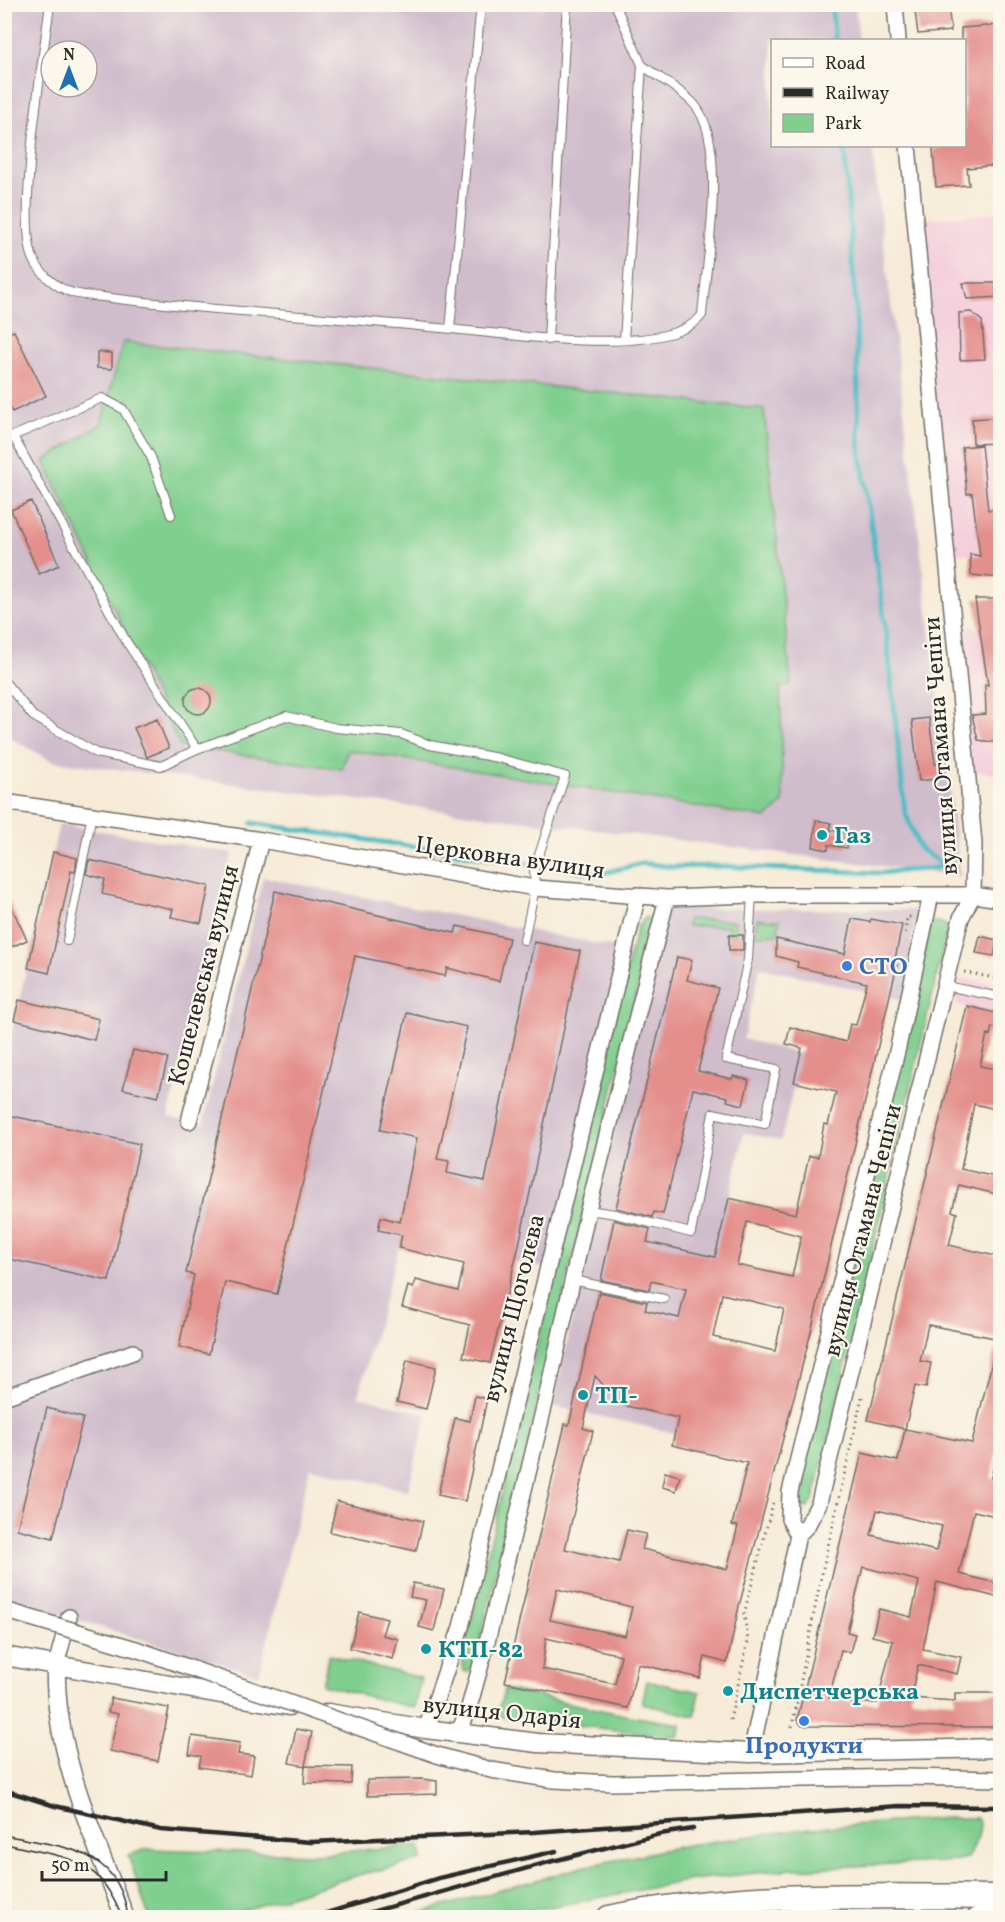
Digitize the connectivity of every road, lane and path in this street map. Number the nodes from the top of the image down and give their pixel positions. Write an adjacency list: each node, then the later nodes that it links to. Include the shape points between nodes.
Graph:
1 (50, 4): 9 (lane, via 27,219 33,259 57,285 74,293 147,302)
2 (481, 4): 9 (lane)
3 (567, 4): 10 (lane)
4 (615, 4): 7 (lane)
5 (895, 4): 6 (street)
6 (898, 39)
7 (642, 65): 11 (lane); 11 (lane, via 694,105 704,121 714,175 702,315 686,330)
8 (908, 147): 25 (street, вулиця Отамана Чепіги, via 974,843)
9 (450, 329): 10 (lane)
10 (548, 340): 11 (lane)
11 (624, 340)
12 (13, 436): 13 (lane); 14 (lane, via 102,398 123,410 151,457); 16 (lane, via 126,641)
13 (4, 440)
14 (171, 515)
15 (4, 681): 16 (lane, via 33,716 96,753 161,766)
16 (197, 749): 21 (lane, via 286,716 336,728 401,734 430,745 565,776 534,870)
17 (4, 792): 18 (street, Церковна вулиця)
18 (11, 802): 19 (street, Церковна вулиця)
19 (92, 814): 20 (street, Церковна вулиця); 29 (lane)
20 (261, 840): 21 (street, Церковна вулиця); 34 (street, Кошелевська вулиця)
21 (535, 888): 22 (street, Церковна вулиця); 28 (lane)
22 (638, 895): 26 (street, Церковна вулиця); 45 (street, вулиця Щоголєва, via 461,1626)
23 (752, 895): 24 (street, Церковна вулиця); 26 (street, Церковна вулиця); 35 (lane, via 748,958 726,1059 776,1069 765,1124 713,1113 691,1233)
24 (931, 895): 25 (street, Церковна вулиця); 40 (street, вулиця Отамана Чепіги, via 893,1069 790,1492 789,1519)
25 (973, 895): 27 (street, Церковна вулиця); 30 (street, вулиця Отамана Чепіги, via 961,918)
26 (667, 898): 35 (street, вулиця Щоголєва)
27 (1000, 899)
28 (524, 940)
29 (67, 942)
30 (950, 969): 31 (path); 32 (street, вулиця Отамана Чепіги)
31 (1000, 979)
32 (946, 986): 33 (lane); 40 (street, вулиця Отамана Чепіги, via 819,1503)
33 (1000, 997)
34 (189, 1121)
35 (588, 1210): 36 (street, вулиця Щоголєва)
36 (572, 1280): 37 (lane); 46 (street, вулиця Щоголєва, via 486,1646)
37 (664, 1299)
38 (133, 1352): 39 (street)
39 (4, 1397)
40 (798, 1535): 48 (street, вулиця Отамана Чепіги)
41 (4, 1610): 49 (street, bridge, via 140,1650 437,1755 491,1770 554,1780 613,1783 906,1776)
42 (69, 1617): 44 (street)
43 (4, 1656): 44 (street, вулиця Одарія)
44 (56, 1665): 45 (street, вулиця Одарія); 52 (street, via 56,1700 65,1746)
45 (426, 1729): 46 (street, вулиця Одарія)
46 (459, 1731): 48 (street, вулиця Одарія, via 538,1743)
47 (1000, 1748): 48 (street, вулиця Одарія)
48 (751, 1753)
49 (1000, 1779)
50 (1000, 1897): 53 (main road, via 756,1898 704,1901)
51 (1000, 1904): 54 (main road)
52 (125, 1917)
53 (609, 1917)
54 (978, 1917)

